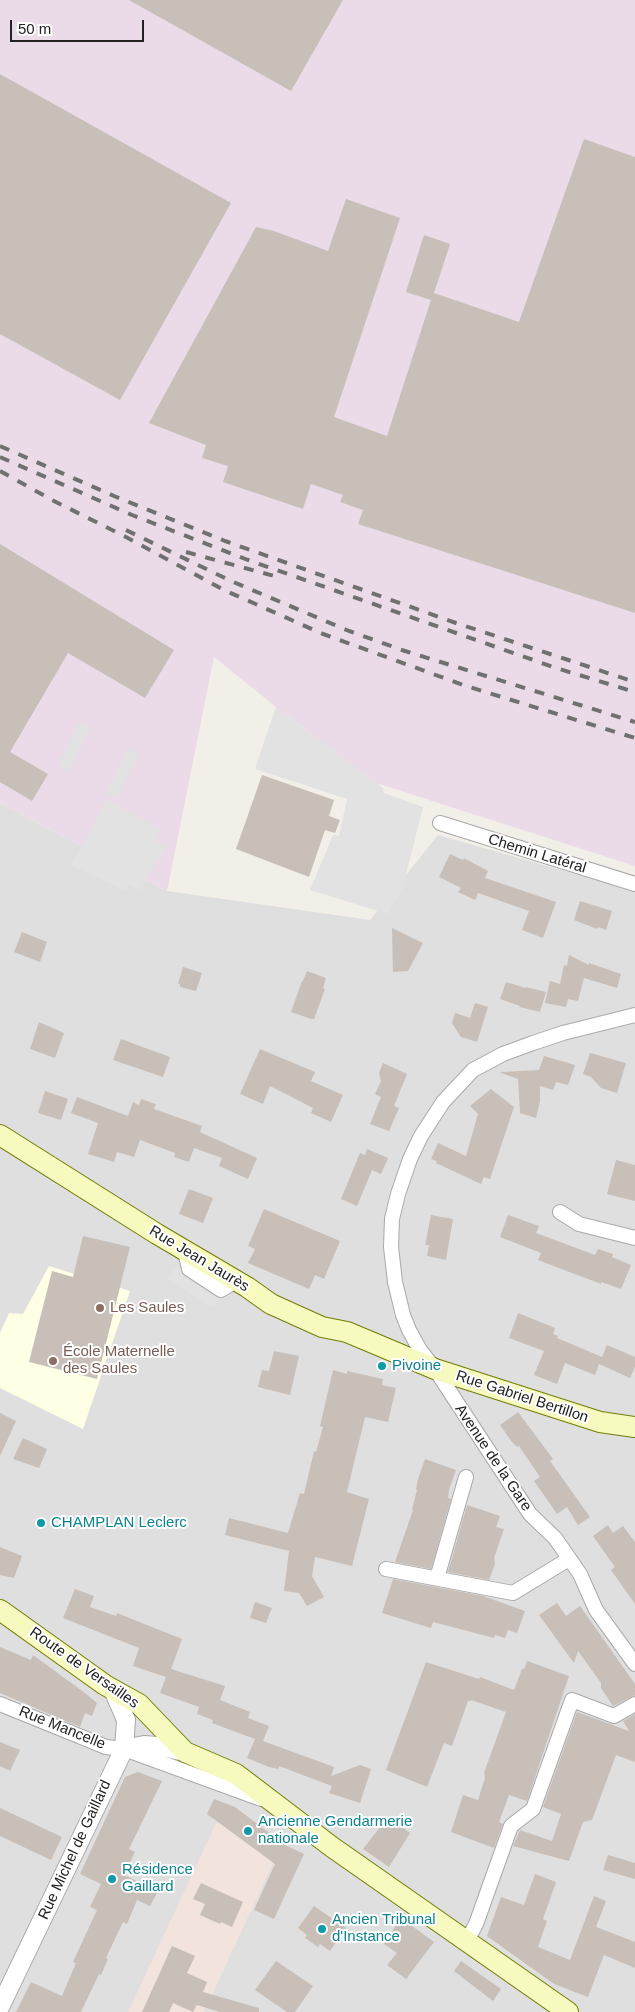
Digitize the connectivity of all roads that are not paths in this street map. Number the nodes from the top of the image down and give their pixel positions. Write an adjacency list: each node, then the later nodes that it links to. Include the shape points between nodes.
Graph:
1 (440, 823): 2 (street, Chemin Latéral)
2 (635, 884)
3 (635, 1015): 8 (street, Avenue de la Gare, via 533,1043 473,1070 443,1102 421,1136 398,1194 392,1220 391,1247 403,1315 420,1350)
4 (0, 1135): 7 (main road, Rue Jean Jaurès, via 271,1304 322,1327 347,1332)
5 (560, 1212): 6 (street, via 579,1224)
6 (635, 1238)
7 (410, 1359): 8 (main road, Rue Gabriel Bertillon)
8 (435, 1369): 9 (main road, Rue Gabriel Bertillon, via 600,1422); 11 (street, Avenue de la Gare, via 530,1514 555,1538)
9 (635, 1427)
10 (466, 1477): 13 (street)
11 (569, 1559): 13 (street, via 513,1593); 15 (street, Avenue de la Gare, via 580,1574 596,1610)
12 (386, 1569): 13 (street)
13 (437, 1578)
14 (0, 1610): 16 (main road, Route de Versailles)
15 (635, 1664)
16 (113, 1690): 19 (street, Rue Michel de Gaillard, via 126,1720); 20 (main road, Route de Versailles, via 139,1704)
17 (0, 1704): 19 (street, Rue Mancelle, via 106,1747)
18 (635, 1704): 22 (street, via 614,1716 572,1700 533,1808 511,1826)
19 (124, 1749): 20 (street, Route de Versailles, via 144,1745); 21 (street, Rue Mancelle); 23 (street, Rue Michel de Gaillard)
20 (185, 1752): 21 (main road, Route de Versailles, via 236,1774)
21 (272, 1802): 22 (main road, Route de Versailles)
22 (467, 1941): 24 (main road, Route de Versailles)
23 (0, 2007)
24 (568, 2012)

